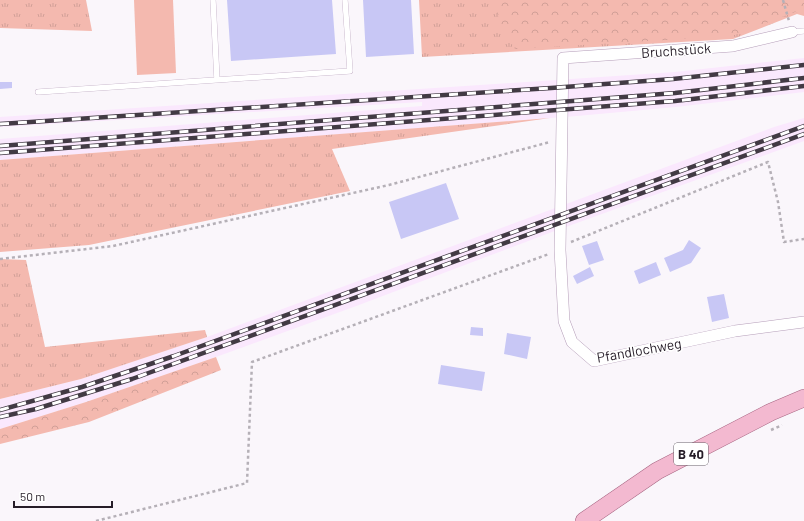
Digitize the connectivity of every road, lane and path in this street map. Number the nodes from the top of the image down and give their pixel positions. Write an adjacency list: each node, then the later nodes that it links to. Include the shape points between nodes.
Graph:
1 (213, 0): 7 (lane)
2 (345, 0): 7 (lane, via 350,71)
3 (783, 0): 5 (path)
4 (804, 31): 5 (lane, Bruchstück)
5 (792, 32): 6 (street, Bruchstück, via 733,46 564,58)
6 (563, 76): 9 (street, Pfandlochweg)
7 (217, 80): 8 (lane)
8 (38, 92)
9 (562, 139): 11 (street, Pfandlochweg); 12 (path, via 388,185 113,246)
10 (804, 238): 11 (path, via 784,242 768,162)
11 (560, 248): 13 (street, Pfandlochweg, via 564,321 572,342 594,361 735,331); 15 (path, via 252,362 247,483)
12 (0, 259)
13 (804, 322)
14 (804, 398): 16 (main road, B 40, via 771,412 658,471)
15 (96, 521)
16 (584, 521)

